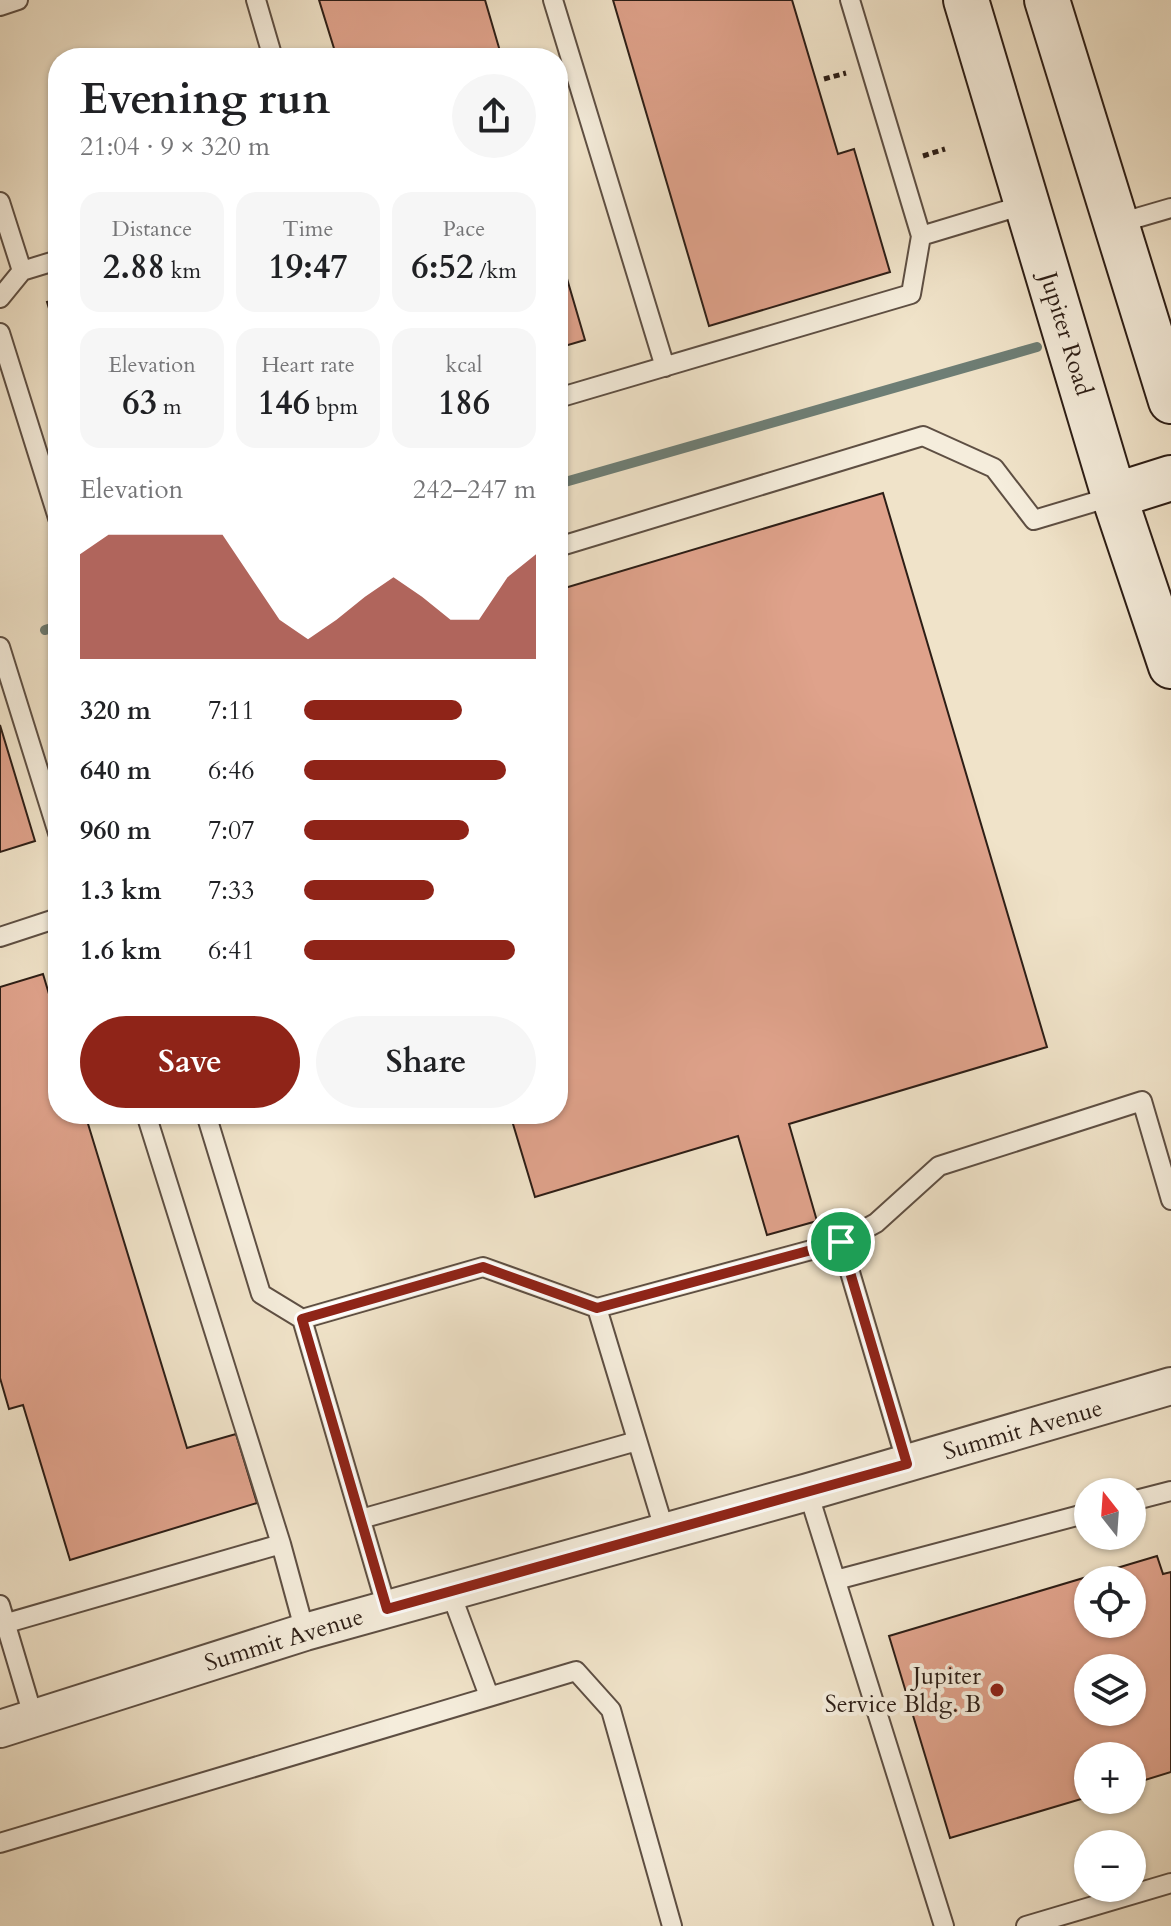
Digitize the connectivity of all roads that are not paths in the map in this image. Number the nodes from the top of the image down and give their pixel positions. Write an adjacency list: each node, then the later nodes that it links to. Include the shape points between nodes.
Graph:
1 (18, 0): 7 (lane)
2 (256, 0): 8 (lane)
3 (553, 0): 9 (lane)
4 (850, 0): 15 (lane)
5 (966, 0): 12 (main road, Jupiter Road)
6 (1047, 0): 14 (main road)
7 (0, 6)
8 (270, 48)
9 (568, 48)
10 (568, 49): 20 (lane)
11 (0, 202): 17 (lane)
12 (1027, 204): 15 (lane); 25 (main road, Jupiter Road)
13 (1171, 208): 14 (lane)
14 (1115, 225): 22 (main road)
15 (921, 236): 20 (lane, via 911,294)
16 (48, 263): 17 (lane)
17 (22, 271): 18 (lane)
18 (0, 298)
19 (0, 333): 24 (lane)
20 (665, 367): 21 (lane)
21 (568, 395)
22 (1171, 401)
23 (1171, 478): 25 (main road)
24 (48, 486)
25 (1114, 496): 26 (lane, via 1034,520 994,468 923,436); 28 (main road, Jupiter Road)
26 (568, 544)
27 (0, 647): 29 (lane)
28 (1171, 666)
29 (48, 801)
30 (48, 921): 31 (lane)
31 (0, 937)
32 (149, 1124): 47 (lane)
33 (209, 1124): 37 (lane, via 261,1294)
34 (1171, 1200): 35 (lane, via 1142,1101 939,1166 876,1223)
35 (841, 1242): 36 (lane); 40 (lane)
36 (597, 1308): 37 (lane, via 483,1267); 39 (lane)
37 (302, 1319): 45 (lane)
38 (1171, 1386): 40 (street, Summit Avenue)
39 (637, 1441): 45 (lane); 46 (lane)
40 (907, 1464): 42 (street, Summit Avenue)
41 (1171, 1491): 43 (lane)
42 (808, 1492): 46 (street, Summit Avenue); 48 (lane)
43 (1146, 1497)
44 (1074, 1517): 48 (lane)
45 (361, 1519): 51 (lane)
46 (665, 1532): 49 (street, Summit Avenue)
47 (281, 1544): 52 (lane); 53 (lane)
48 (836, 1580): 60 (lane)
49 (450, 1591): 51 (street, Summit Avenue); 54 (lane)
50 (0, 1605): 52 (lane)
51 (387, 1609): 53 (street, Summit Avenue)
52 (3, 1624): 55 (lane)
53 (305, 1632): 55 (street, Summit Avenue)
54 (489, 1696): 57 (lane); 59 (lane, via 576,1671 611,1710)
55 (34, 1719): 56 (street, Summit Avenue)
56 (0, 1729)
57 (0, 1843)
58 (1171, 1883): 61 (lane)
59 (672, 1926)
60 (944, 1926)
61 (1026, 1926)

